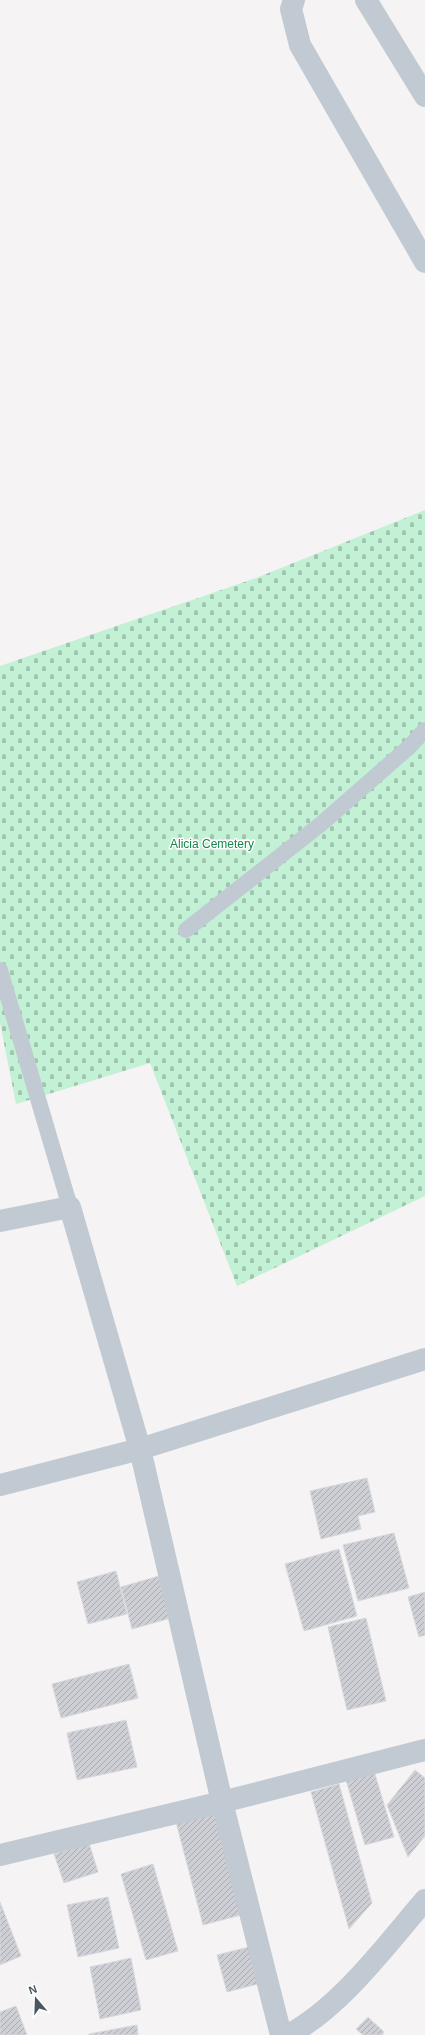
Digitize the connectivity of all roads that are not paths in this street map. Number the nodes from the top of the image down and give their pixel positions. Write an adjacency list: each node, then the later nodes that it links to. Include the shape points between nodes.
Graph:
1 (294, 0): 4 (street, via 291,9 300,45)
2 (366, 0): 3 (street)
3 (425, 96)
4 (425, 262)
5 (425, 730): 6 (lane, via 321,824)
6 (186, 930)
7 (0, 970): 8 (lane)
8 (70, 1206): 9 (street); 11 (street)
9 (0, 1221)
10 (425, 1359): 11 (street)
11 (140, 1449): 12 (street); 14 (street)
12 (0, 1485)
13 (425, 1750): 14 (street)
14 (222, 1802): 15 (street); 17 (street)
15 (0, 1855)
16 (425, 1900): 18 (street, via 340,1996 308,2024)
17 (281, 2035)
18 (288, 2035)

